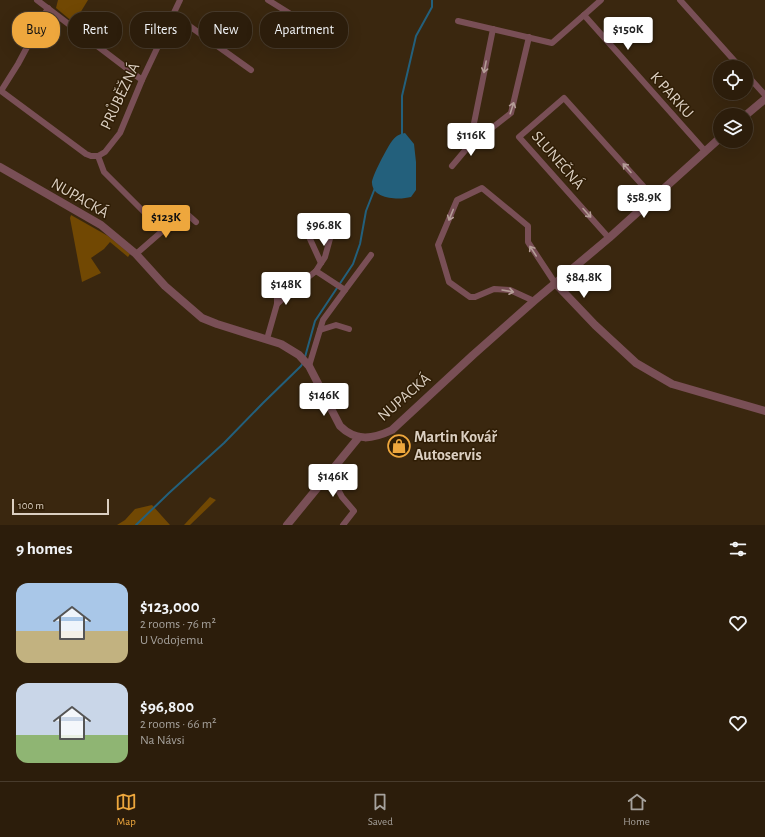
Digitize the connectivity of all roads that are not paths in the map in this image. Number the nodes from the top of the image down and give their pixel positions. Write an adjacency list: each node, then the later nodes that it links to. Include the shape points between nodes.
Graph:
1 (37, 0): 7 (street)
2 (171, 0): 6 (street)
3 (268, 0): 9 (street)
4 (601, 0): 10 (street)
5 (680, 0): 16 (street)
6 (179, 2): 8 (street, PRŮBĚŽNÁ)
7 (48, 8): 18 (street); 20 (street)
8 (175, 12)
9 (287, 12)
10 (584, 15): 14 (street, via 552,43); 26 (street, K PARKU)
11 (458, 21): 13 (street)
12 (191, 27): 17 (street)
13 (493, 29): 14 (street); 24 (street, one-way to 24)
14 (529, 37): 24 (street, one-way to 14, via 483,135 511,113)
15 (158, 48): 18 (street, PRŮBĚŽNÁ)
16 (734, 60)
17 (250, 70)
18 (142, 80): 27 (street, PRŮBĚŽNÁ, via 120,133 105,152)
19 (753, 82): 21 (street)
20 (1, 92): 27 (street, via 86,154)
21 (765, 95)
22 (765, 99): 23 (street)
23 (753, 110)
24 (471, 138): 28 (street, via 468,147)
25 (713, 144): 26 (street, NUPACKÁ)
26 (705, 151): 30 (street, NUPACKÁ)
27 (98, 156): 31 (street, via 104,172)
28 (452, 166)
29 (0, 167): 36 (street, NUPACKÁ, via 101,225)
30 (653, 197): 34 (street, NUPACKÁ); 34 (street, SLUNEČNÁ, one-way to 34, via 564,98 519,137)
31 (150, 218)
32 (196, 222): 36 (street, via 183,213)
33 (331, 235): 38 (street)
34 (609, 238): 41 (street, NUPACKÁ)
35 (310, 239): 38 (street)
36 (136, 254): 47 (street, NUPACKÁ, via 165,286 202,318)
37 (371, 255): 42 (street)
38 (321, 263): 39 (street)
39 (316, 272): 42 (street); 44 (street)
40 (270, 279): 44 (street, via 278,288)
41 (555, 283): 43 (street, NUPACKÁ); 43 (street, one-way to 43, via 528,242 528,226 482,188 457,200 438,245 449,282 470,297 494,289 510,290); 49 (street, via 636,363 672,384)
42 (343, 289): 45 (street, via 323,320)
43 (534, 301): 50 (street, NUPACKÁ, via 392,430 376,437)
44 (277, 304): 47 (street)
45 (320, 330): 46 (street, via 336,325); 48 (street)
46 (349, 330)
47 (267, 339): 48 (street, NUPACKÁ, via 281,344)
48 (308, 364): 50 (street, NUPACKÁ, via 340,426 346,432)
49 (765, 411)
50 (359, 437): 51 (street)
51 (330, 474): 52 (street); 53 (street, via 342,497 354,511)
52 (287, 525)
53 (343, 525)

